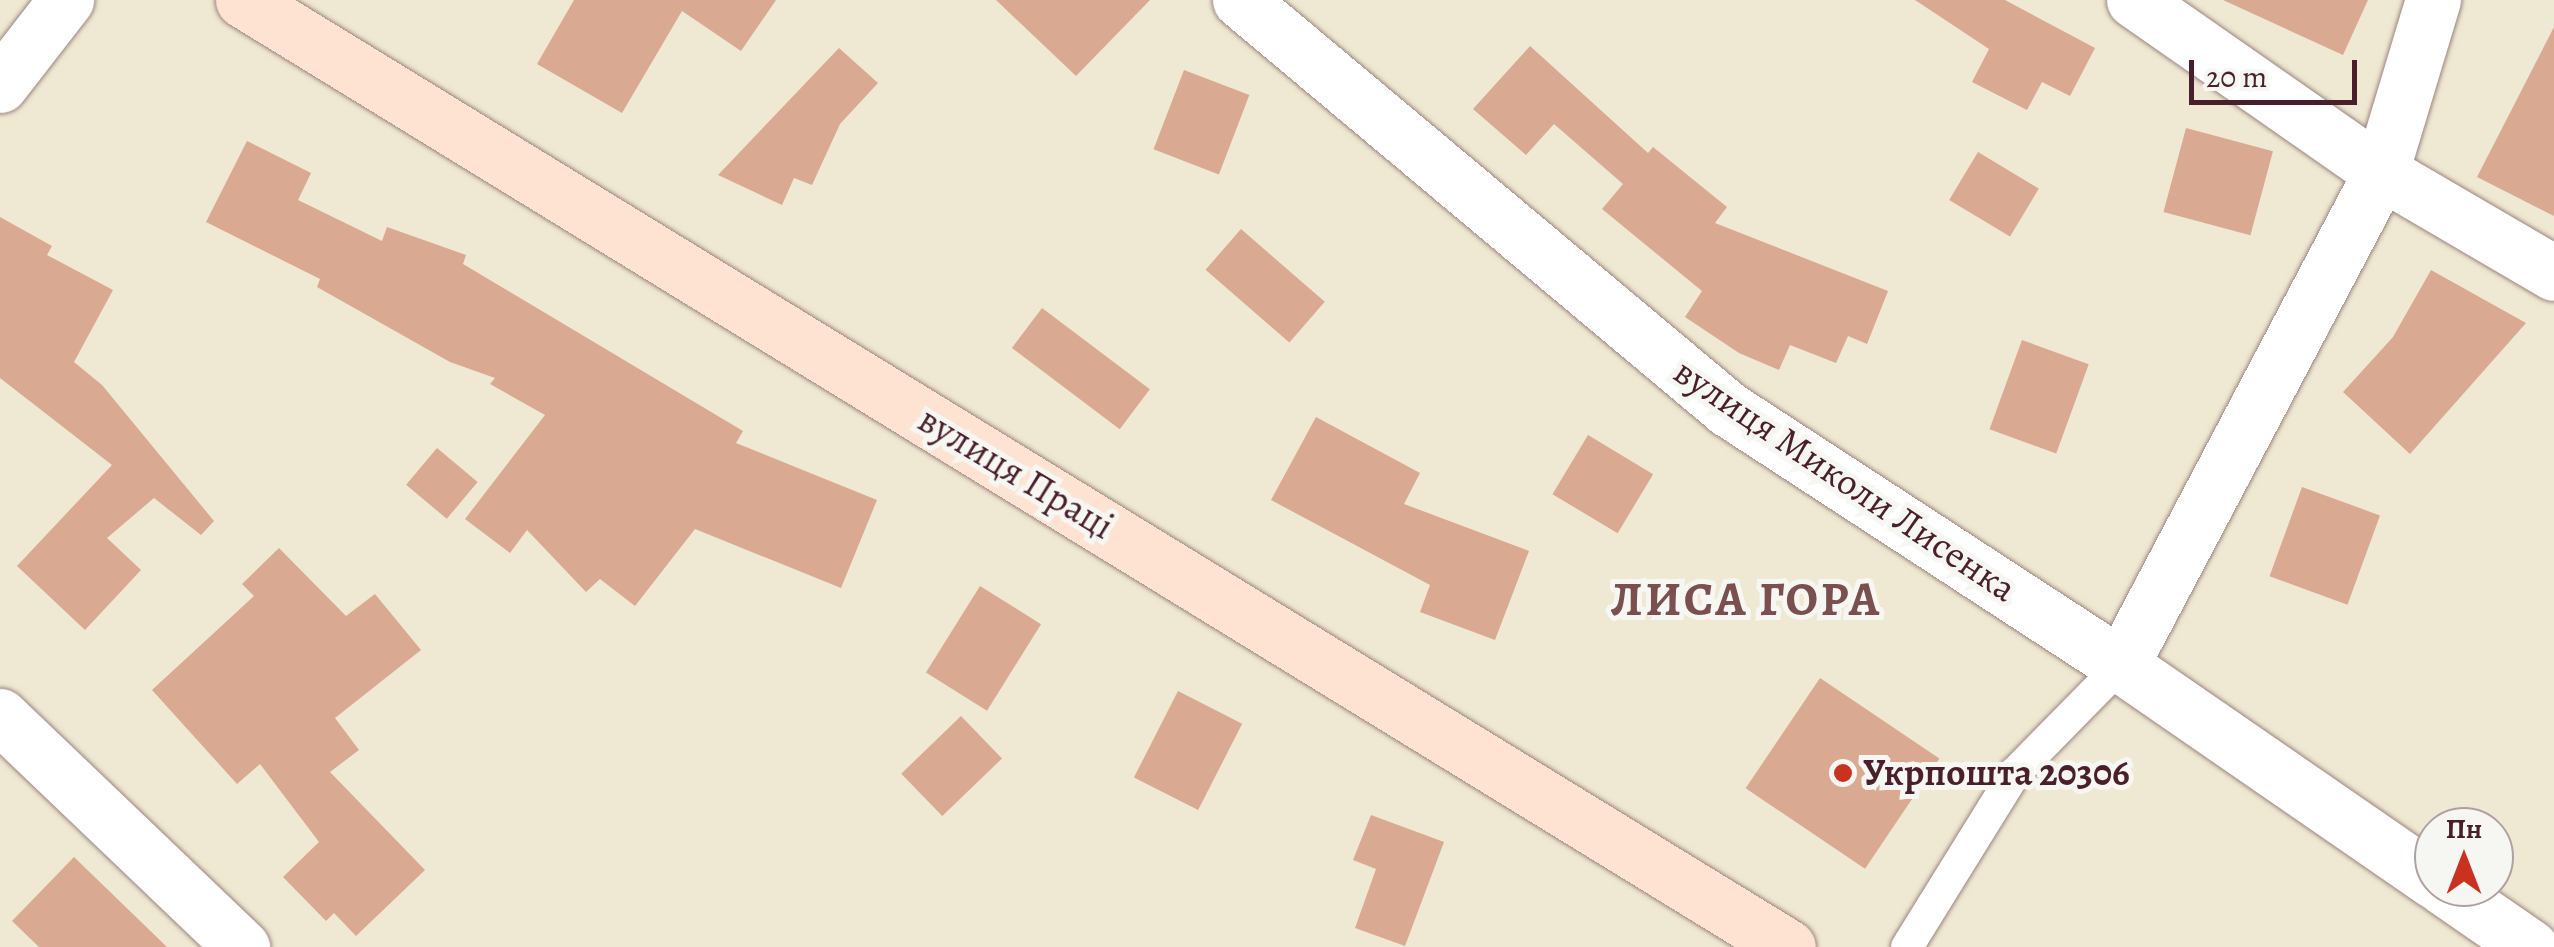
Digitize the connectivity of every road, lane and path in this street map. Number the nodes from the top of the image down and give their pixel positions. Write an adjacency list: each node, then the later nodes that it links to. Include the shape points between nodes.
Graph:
1 (66, 0): 6 (street)
2 (243, 0): 14 (main road, вулиця Праці)
3 (1240, 0): 9 (street, вулиця Миколи Лисенка, via 1728,409)
4 (2134, 0): 7 (street)
5 (2434, 0): 7 (street)
6 (0, 85)
7 (2380, 172): 8 (street); 9 (street)
8 (2554, 273)
9 (2121, 666): 11 (street, вулиця Миколи Лисенка); 15 (lane, via 2015,773)
10 (0, 716): 13 (street)
11 (2414, 867)
12 (2472, 907): 16 (street)
13 (242, 947)
14 (1788, 947)
15 (1907, 947)
16 (2530, 947)

